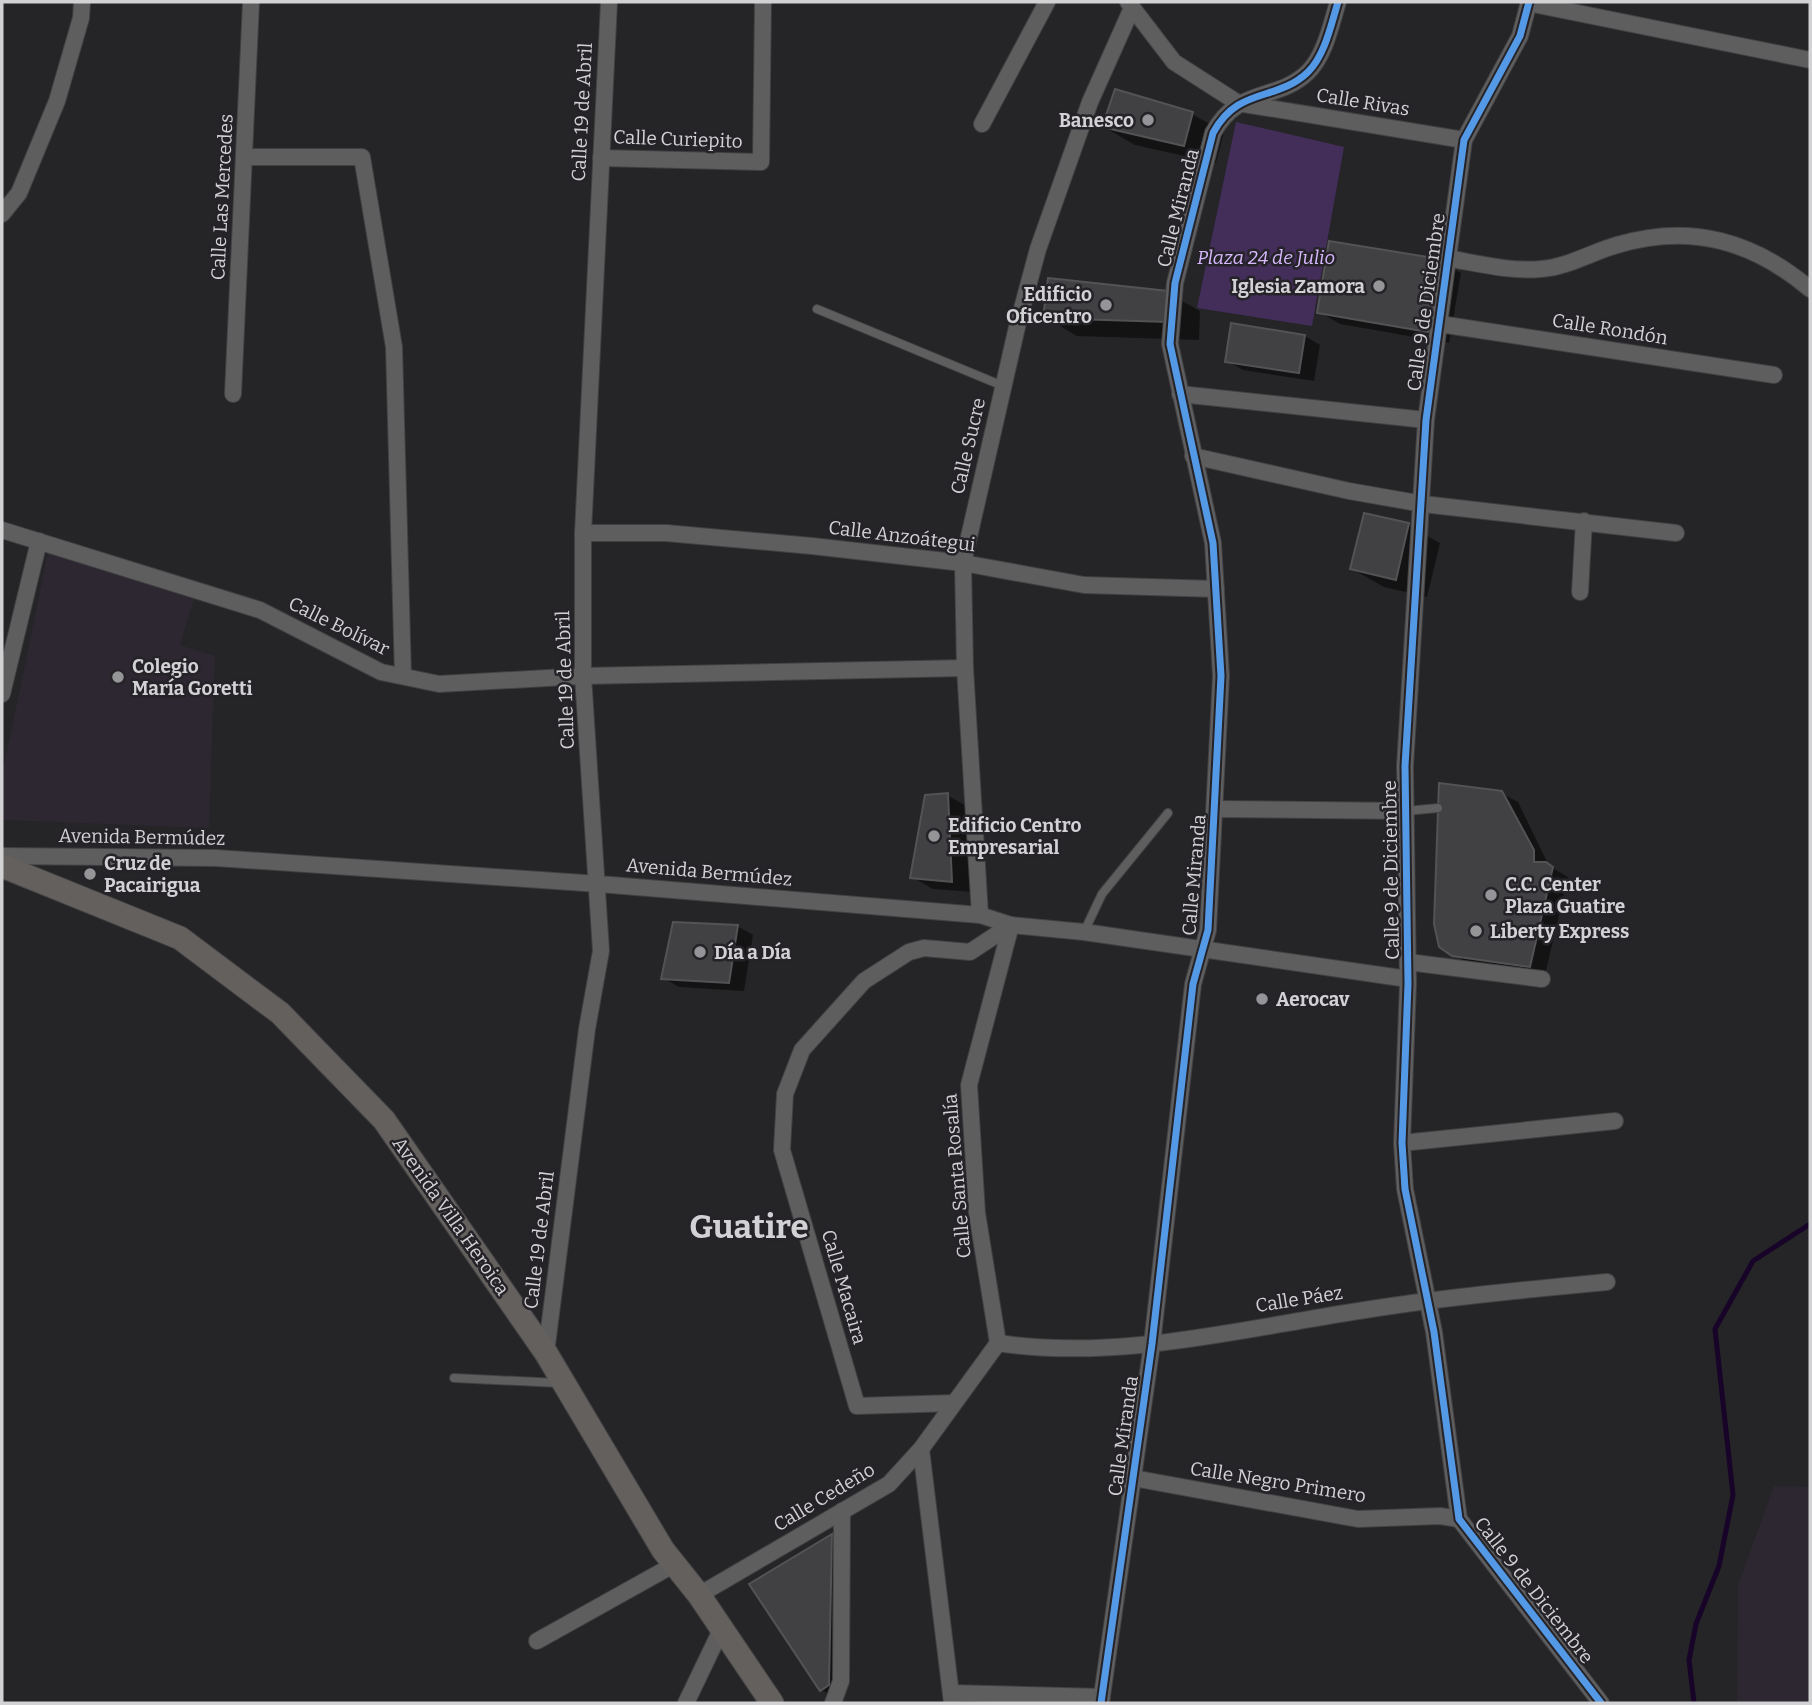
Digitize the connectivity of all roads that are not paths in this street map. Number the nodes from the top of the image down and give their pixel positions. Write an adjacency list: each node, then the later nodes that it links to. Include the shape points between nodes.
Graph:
1 (82, 2): 15 (street, via 57,102 19,193)
2 (251, 2): 13 (street, Calle Las Mercedes)
3 (609, 2): 14 (street, Calle 19 de Abril)
4 (763, 2): 14 (street, Calle Curiepito, via 761,162)
5 (1047, 2): 11 (street)
6 (1338, 2): 10 (street, via 1320,54 1308,72)
7 (1529, 2): 9 (street); 12 (street, Calle 9 de Diciembre, via 1520,36)
8 (1130, 5): 10 (street, Calle Rivas, via 1174,62); 21 (street, Calle Sucre, via 1038,249)
9 (1810, 60)
10 (1238, 103): 12 (street, Calle Rivas); 23 (street, Calle Miranda, via 1213,133 1175,283 1170,344)
11 (982, 124)
12 (1464, 140): 16 (street, Calle 9 de Diciembre)
13 (245, 157): 22 (street, Calle Las Mercedes); 36 (street, via 362,157 394,347)
14 (601, 158): 29 (street, Calle 19 de Abril)
15 (2, 214)
16 (1446, 258): 17 (street, via 1544,269 1619,244 1677,236 1724,240 1757,252); 19 (street, Calle 9 de Diciembre)
17 (1810, 289)
18 (817, 309): 21 (lane)
19 (1440, 324): 20 (street, Calle Rondón); 24 (street, Calle 9 de Diciembre)
20 (1773, 375)
21 (1003, 386): 32 (street, Calle Sucre)
22 (233, 394)
23 (1180, 394): 24 (street); 25 (street, Calle Miranda)
24 (1426, 420): 26 (street, Calle 9 de Diciembre)
25 (1193, 456): 26 (street); 33 (street, Calle Miranda, via 1213,543)
26 (1423, 504): 27 (street); 41 (street, Calle 9 de Diciembre)
27 (1584, 521): 30 (street); 34 (street)
28 (2, 530): 31 (street, Calle Bolívar)
29 (583, 533): 32 (street, Calle Anzoátegui, via 680,534); 37 (street, Calle 19 de Abril)
30 (1676, 533)
31 (31, 538): 36 (street, Calle Bolívar, via 260,610 381,672); 38 (street)
32 (963, 563): 33 (street, Calle Anzoátegui, via 1084,585); 35 (street, Calle Sucre)
33 (1216, 589): 40 (street, Calle Miranda, via 1221,676)
34 (1580, 592)
35 (965, 668): 37 (street, Calle Bolívar); 46 (street, Calle Sucre)
36 (403, 676): 37 (street, Calle Bolívar, via 439,684)
37 (583, 676): 45 (street, Calle 19 de Abril)
38 (2, 694)
39 (1438, 807): 41 (lane)
40 (1216, 809): 41 (street, Calle Miranda); 49 (street, Calle Miranda, via 1210,917)
41 (1406, 811): 50 (street, Calle 9 de Diciembre)
42 (1168, 813): 48 (lane, via 1102,894)
43 (2, 856): 45 (street, Avenida Bermúdez, via 216,858)
44 (2, 866): 59 (main road, Avenida Villa Heroica, via 180,938 280,1013 384,1120)
45 (599, 884): 46 (street, Avenida Bermúdez); 59 (street, Calle 19 de Abril, via 601,951)
46 (981, 915): 47 (street, Avenida Bermúdez)
47 (1011, 925): 48 (street, Avenida Bermúdez); 57 (street, Calle Santa Rosalía, via 969,1085 977,1213); 62 (street, Calle Macaira, via 970,952 924,947 909,952 864,981 802,1050 785,1094 782,1150 857,1406)
48 (1084, 932): 49 (street, Avenida Bermúdez)
49 (1203, 951): 52 (street, Avenida Bermúdez); 58 (street, Calle Miranda, via 1193,984)
50 (1408, 962): 51 (street); 52 (street, Calle 9 de Diciembre)
51 (1542, 978)
52 (1408, 979): 54 (street, Calle 9 de Diciembre)
53 (1615, 1121): 54 (street)
54 (1402, 1143): 56 (street, Calle 9 de Diciembre, via 1405,1189)
55 (1607, 1282): 56 (street, Calle Páez)
56 (1427, 1300): 58 (street, Calle Páez); 66 (street, Calle 9 de Diciembre)
57 (998, 1343): 58 (street, Calle Páez, via 1044,1350); 62 (street, Calle Cedeño)
58 (1152, 1344): 64 (street, Calle Miranda)
59 (546, 1353): 61 (main road, Avenida Villa Heroica)
60 (454, 1378): 61 (lane)
61 (565, 1384): 67 (main road, Avenida Villa Heroica)
62 (954, 1403): 63 (street, Calle Cedeño)
63 (921, 1449): 65 (street, Calle Cedeño, via 889,1484); 71 (street)
64 (1133, 1478): 66 (street, Calle Negro Primero, via 1357,1519); 72 (street, Calle Miranda)
65 (842, 1511): 68 (street, Calle Cedeño); 75 (street, via 841,1681)
66 (1459, 1519): 76 (street, Calle 9 de Diciembre)
67 (675, 1564): 68 (main road, Avenida Villa Heroica); 70 (street)
68 (699, 1595): 69 (main road, Avenida Villa Heroica)
69 (722, 1628): 73 (street); 74 (main road, Avenida Villa Heroica)
70 (537, 1641)
71 (952, 1698): 72 (street)
72 (1101, 1700)
73 (686, 1703)
74 (772, 1703)
75 (833, 1703)
76 (1601, 1703)

